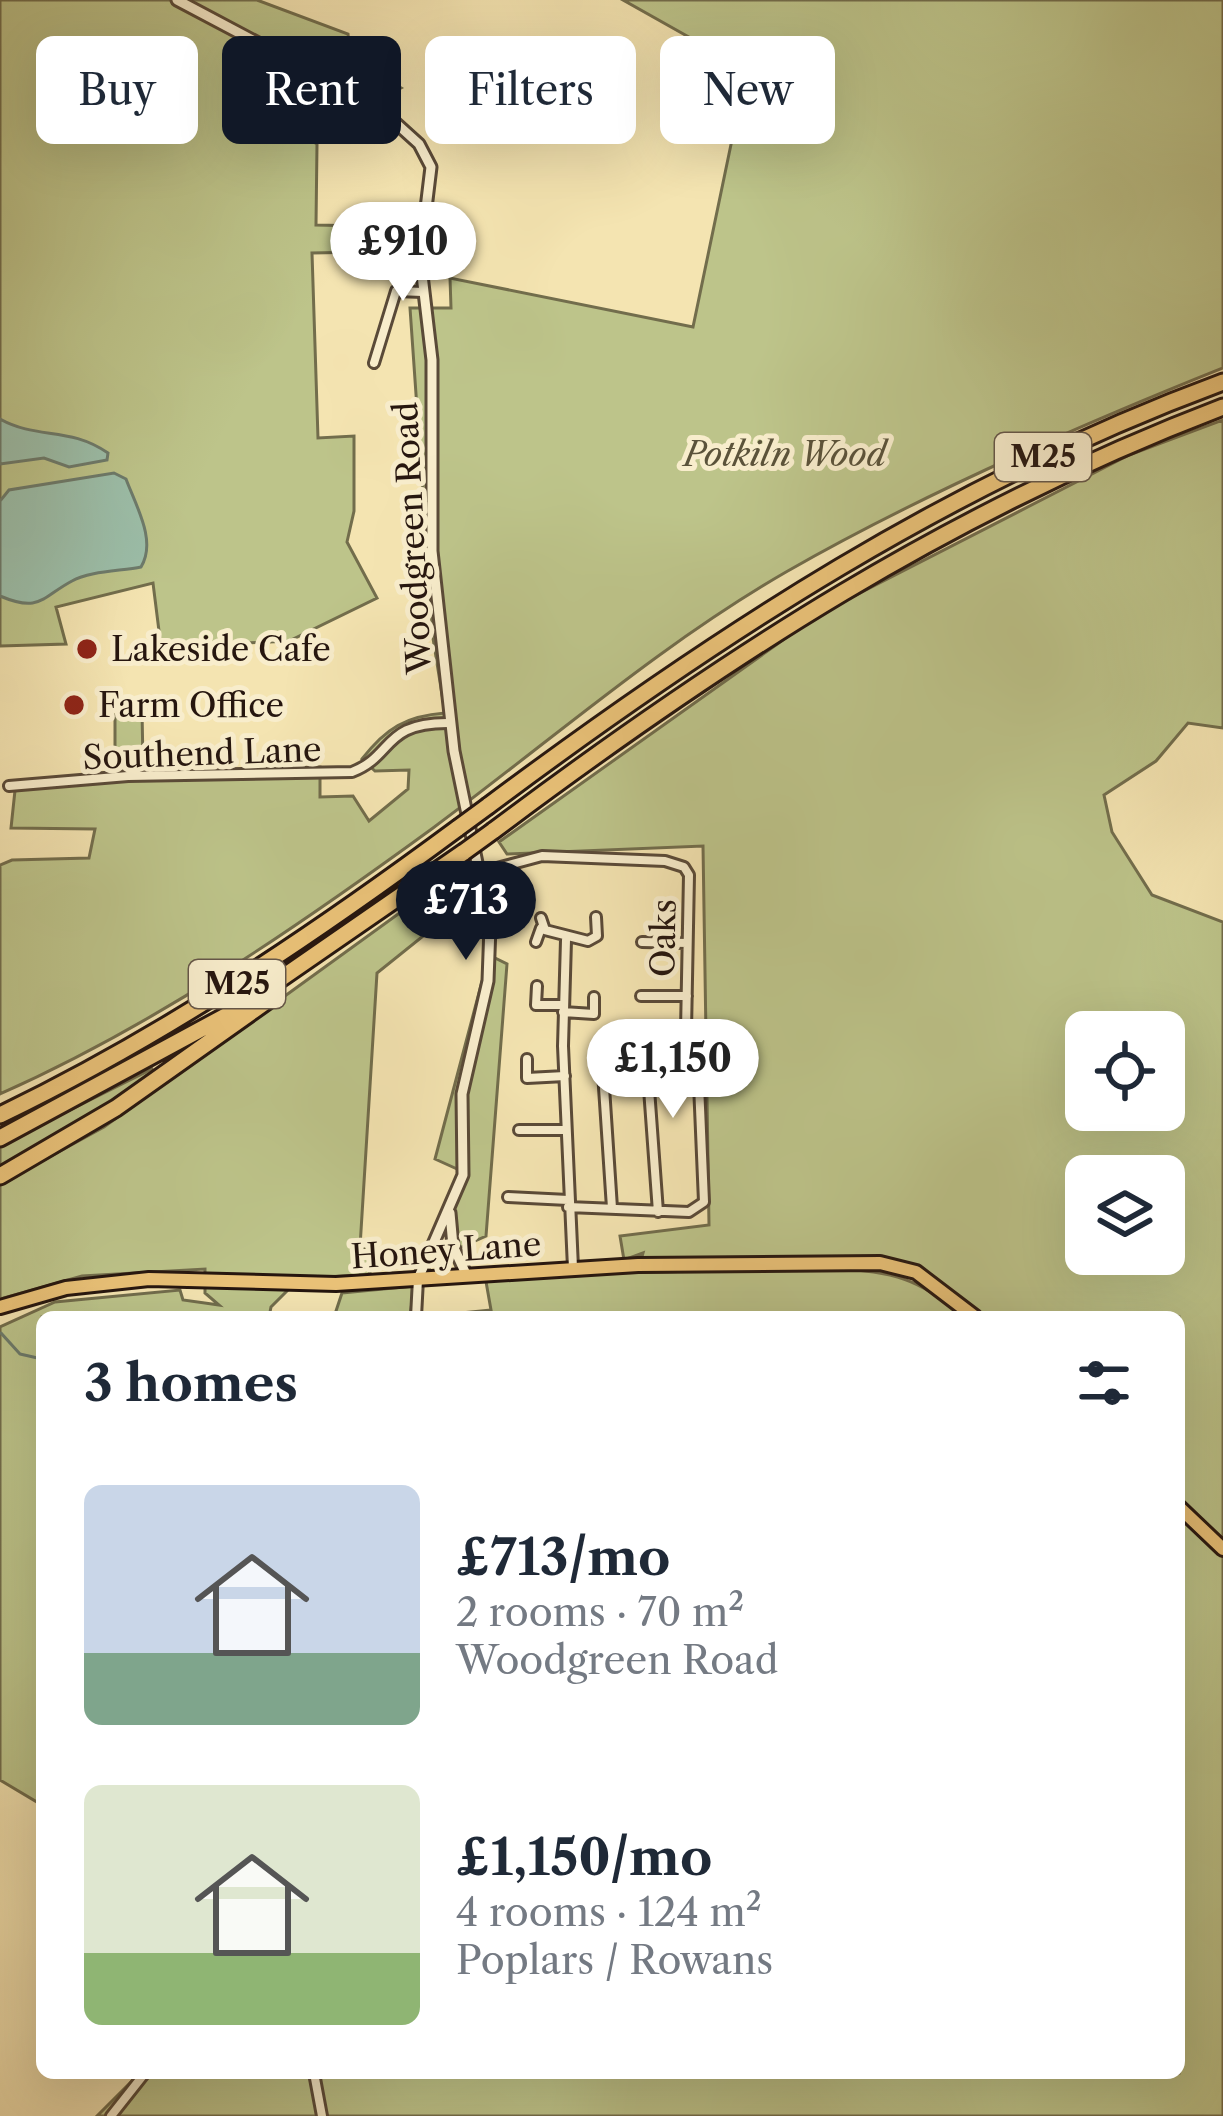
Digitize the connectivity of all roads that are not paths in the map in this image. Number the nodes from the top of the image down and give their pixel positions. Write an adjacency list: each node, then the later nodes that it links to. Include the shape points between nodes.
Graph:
1 (177, 0): 2 (street, Woodgreen Road, via 358,94 419,144 432,179)
2 (423, 292): 3 (street, via 396,291); 6 (street, Woodgreen Road, via 432,360 432,551)
3 (374, 363)
4 (1223, 382): 24 (highway, M25, bridge, via 1058,450 870,546 706,647 245,979)
5 (1223, 407): 14 (highway, M25, bridge, via 1047,480 880,566 720,666)
6 (450, 722): 7 (street, Southend Lane, via 405,730 352,772); 8 (street, Woodgreen Road)
7 (9, 786)
8 (482, 872): 13 (street, Oaks, via 542,856 683,867); 31 (street, Woodgreen Road, via 488,981 462,1094 465,1160)
9 (596, 917): 10 (street, via 593,940)
10 (566, 940): 11 (street, via 541,923); 19 (street)
11 (536, 942)
12 (642, 942): 13 (street)
13 (686, 943): 17 (street, Oaks)
14 (311, 962): 27 (highway, M25, via 152,1060); 28 (highway, M25, via 163,1078)
15 (537, 986): 19 (street, via 536,1005)
16 (641, 996): 17 (street)
17 (686, 996): 20 (street, Oaks)
18 (594, 997): 19 (street, via 594,1014)
19 (563, 1009): 23 (street)
20 (686, 1031): 21 (street); 33 (street, Oaks, via 697,1037 704,1202 689,1212)
21 (645, 1034): 32 (street, via 601,1042); 33 (street)
22 (527, 1059): 23 (street, via 527,1078)
23 (565, 1076): 26 (street)
24 (0, 1114)
25 (520, 1130): 26 (street)
26 (567, 1130): 30 (street)
27 (0, 1138)
28 (0, 1176)
29 (508, 1197): 30 (street)
30 (568, 1204): 32 (street); 34 (street)
31 (451, 1208): 35 (street, Woodgreen Road, via 449,1230); 36 (street, Woodgreen Road)
32 (612, 1208): 33 (street)
33 (658, 1212)
34 (573, 1268): 35 (main road, Honey Lane); 39 (main road, Honey Lane, via 899,1267)
35 (466, 1274): 36 (main road, Honey Lane)
36 (418, 1279): 37 (main road, Honey Lane, via 103,1282); 38 (street)
37 (0, 1307)
38 (416, 1311)
39 (968, 1311)
40 (1185, 1513): 41 (main road)
41 (1223, 1549)
42 (141, 2079): 44 (street)
43 (315, 2079): 45 (street)
44 (111, 2116)
45 (322, 2116)

